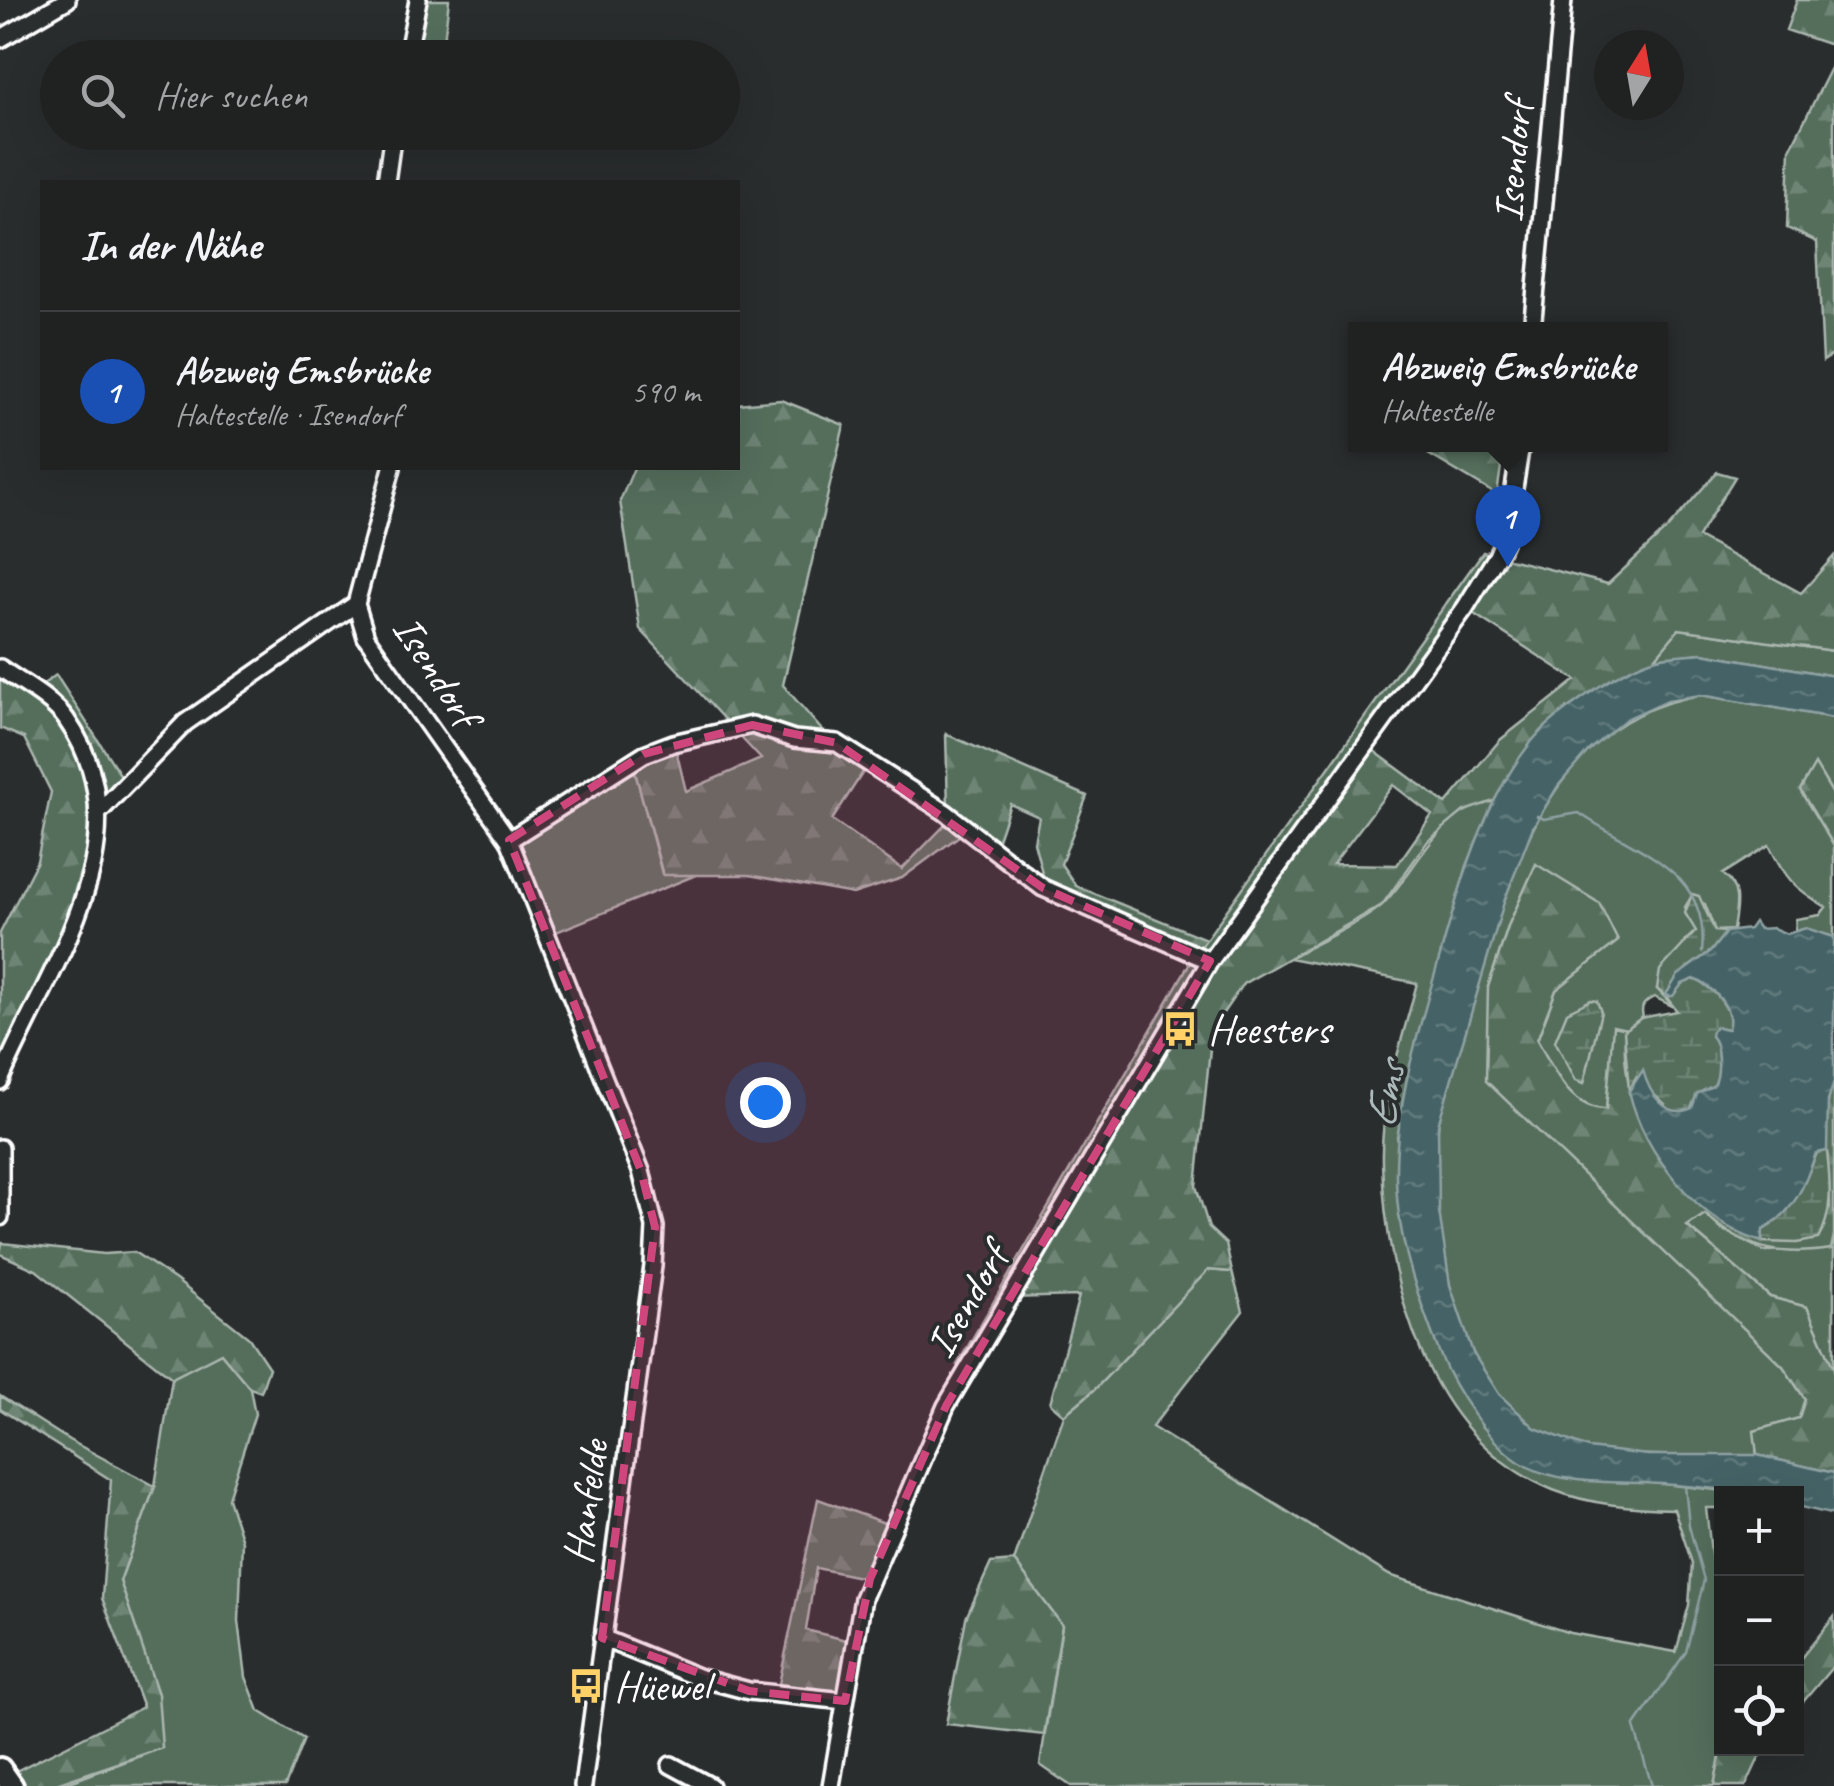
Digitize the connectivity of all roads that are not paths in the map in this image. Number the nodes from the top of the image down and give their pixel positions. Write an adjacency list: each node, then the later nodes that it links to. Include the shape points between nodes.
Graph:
1 (67, 0): 4 (street)
2 (418, 0): 5 (street)
3 (1563, 0): 8 (street, Isendorf)
4 (0, 39)
5 (410, 40)
6 (390, 150): 7 (street)
7 (386, 180)
8 (1533, 322)
9 (1520, 452): 15 (street, Isendorf, via 1497,556)
10 (391, 470): 11 (street, Isendorf)
11 (356, 604): 13 (street, via 185,723); 14 (street, Isendorf, via 366,638)
12 (0, 668): 13 (street, via 65,718 93,773)
13 (100, 810): 16 (street, via 81,908)
14 (509, 840): 15 (street, via 644,754 752,726 794,739 837,742 1043,888); 19 (street, Isendorf, via 641,1170)
15 (1210, 961): 21 (street, Isendorf, via 946,1406 863,1598)
16 (0, 1081)
17 (0, 1148): 18 (street)
18 (0, 1217)
19 (656, 1228): 20 (street, Hanfelde)
20 (602, 1638): 21 (street, via 749,1691); 25 (street, Hanfelde)
21 (845, 1701): 27 (street, Isendorf)
22 (671, 1766): 26 (street)
23 (0, 1769): 24 (main road)
24 (12, 1786)
25 (583, 1786)
26 (710, 1786)
27 (831, 1786)

